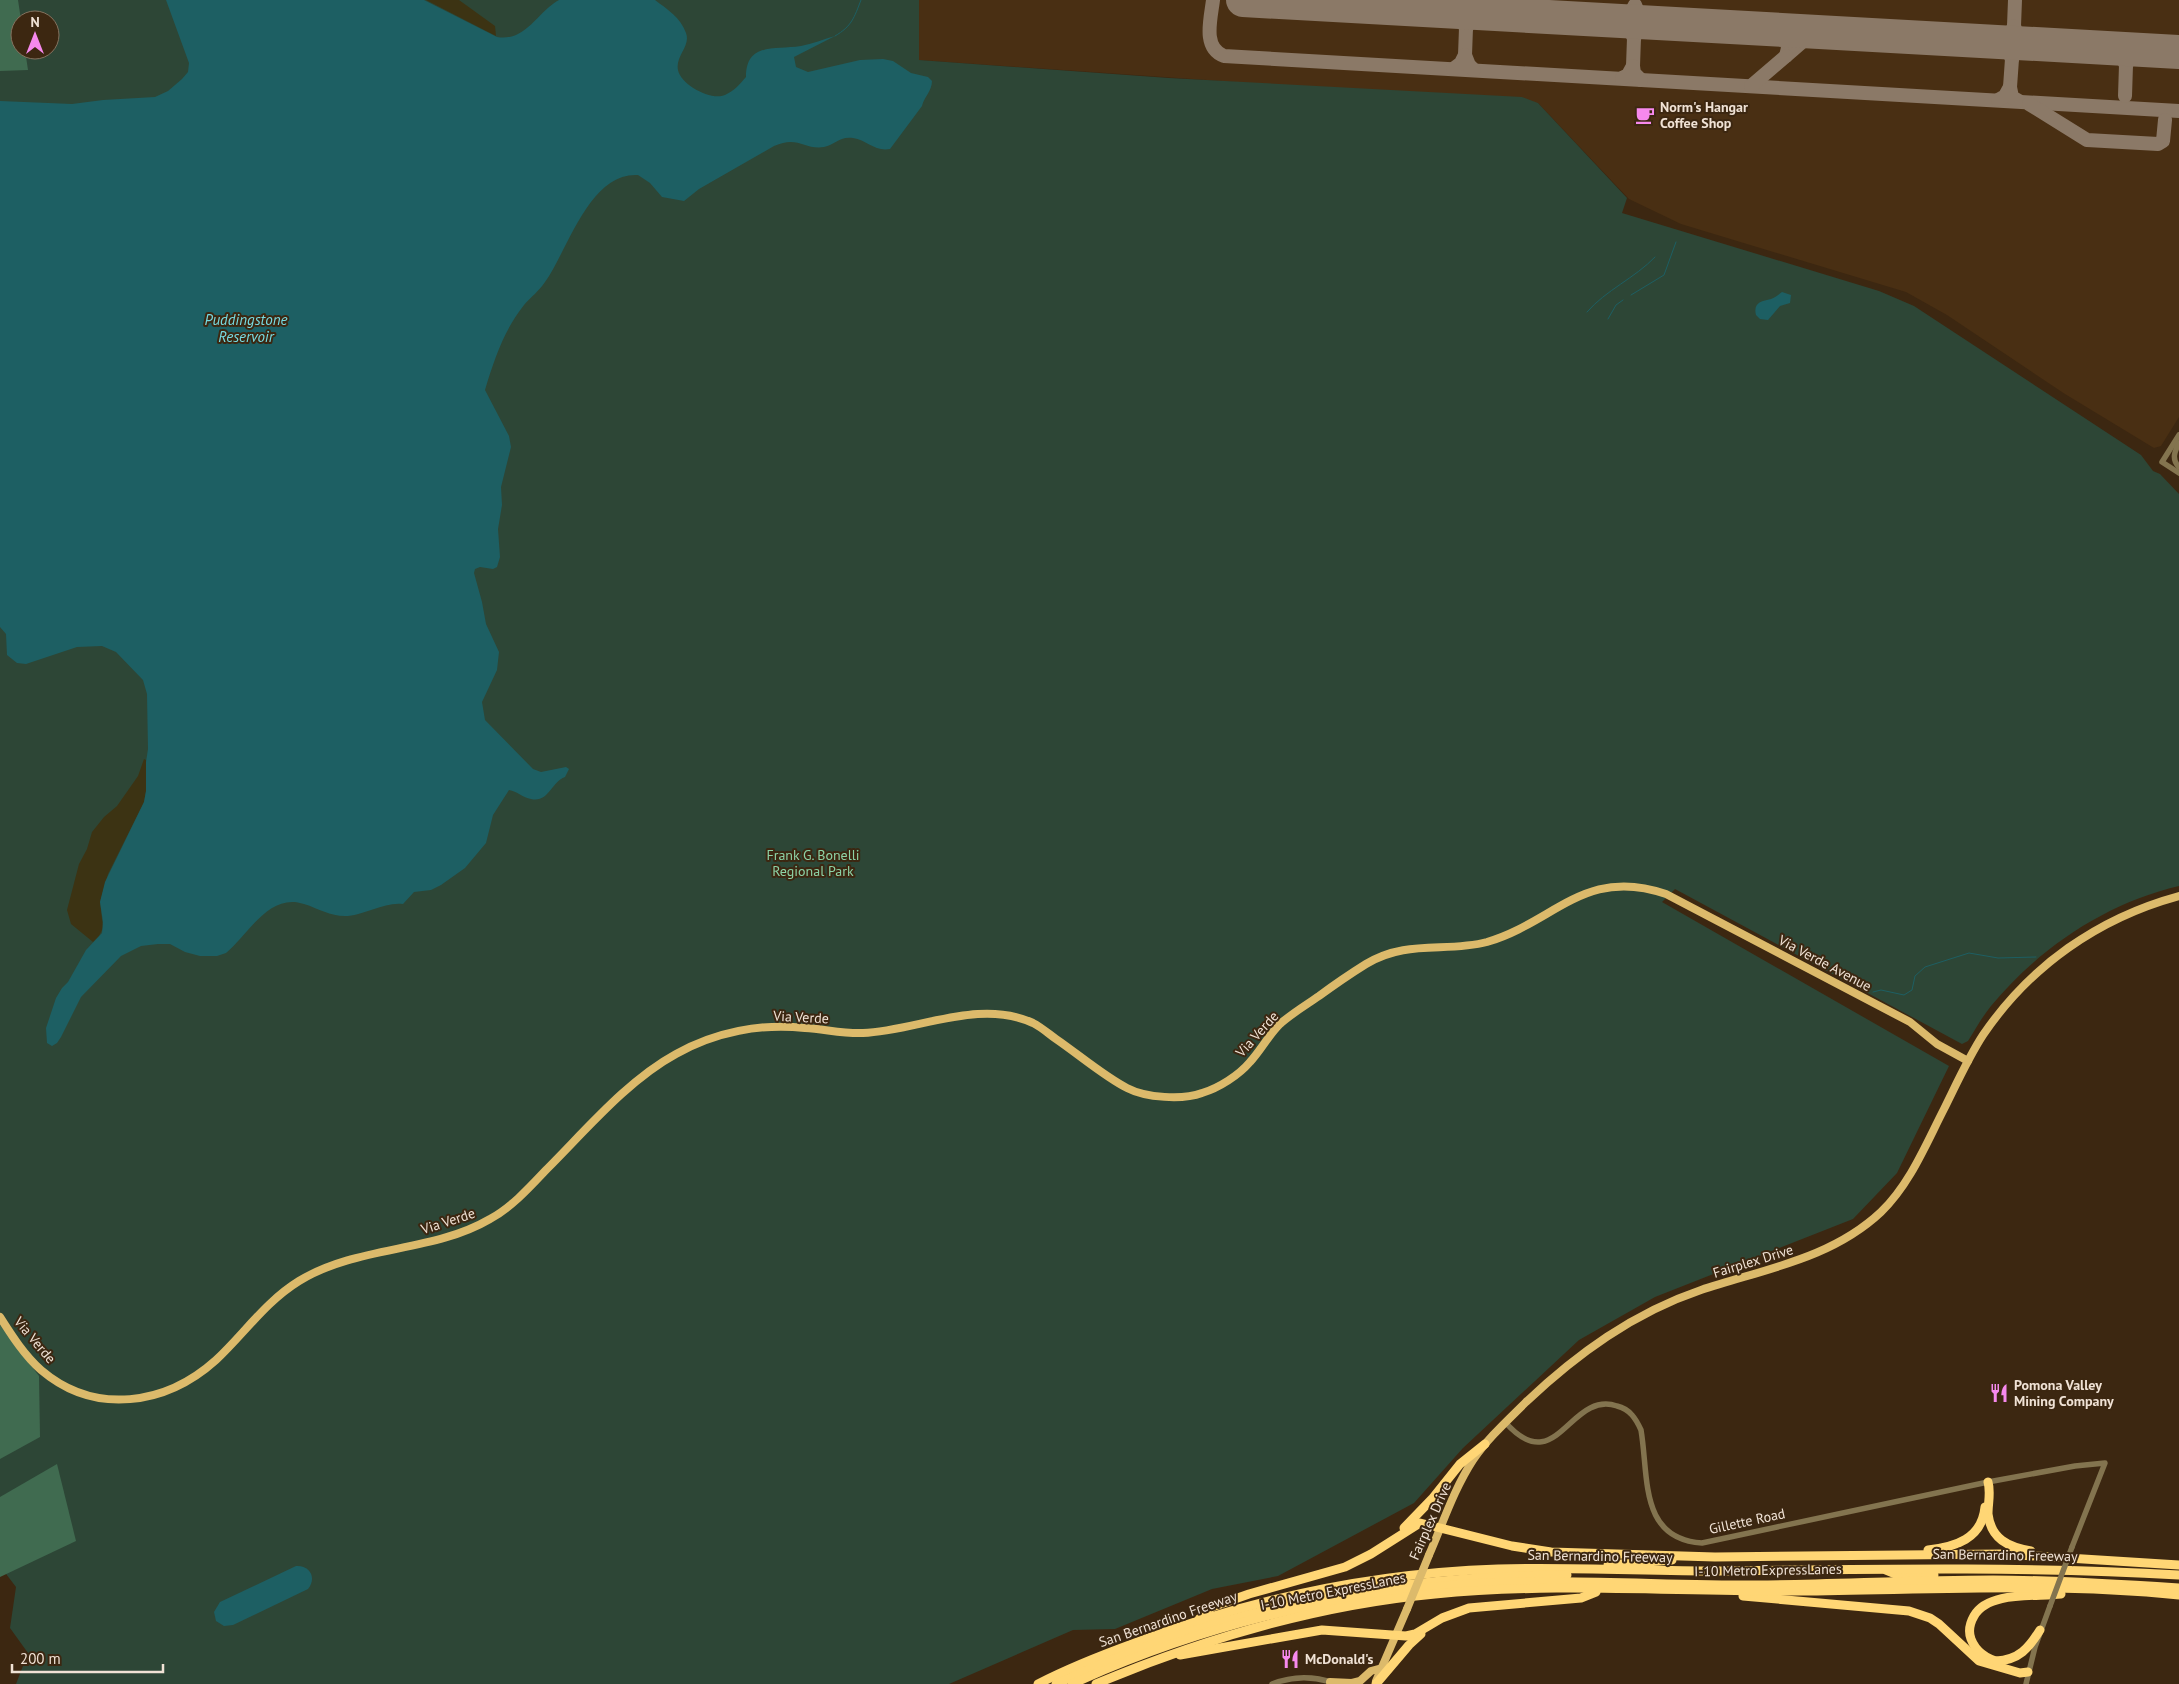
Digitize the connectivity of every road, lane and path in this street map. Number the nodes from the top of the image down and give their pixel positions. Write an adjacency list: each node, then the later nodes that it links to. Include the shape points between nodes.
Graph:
1 (2179, 435): 4 (street, via 2162,462)
2 (2179, 443): 3 (street, via 2174,457)
3 (2179, 467)
4 (2179, 473)
5 (1666, 894): 7 (main road, Via Verde Avenue, via 1910,1022 1937,1044); 8 (main road, Via Verde, via 1636,886 1606,887 1573,898 1487,942 1412,948 1378,957 1283,1021 1248,1064 1223,1084 1200,1094 1168,1097 1130,1090 1032,1022 998,1014 963,1015 863,1033 804,1027 761,1027 731,1032 673,1055 643,1076 519,1198 492,1218 439,1239 348,1260 298,1282 264,1308 216,1360 172,1390 153,1396 98,1398 70,1388 48,1375 31,1359)
6 (2179, 896): 7 (main road, Fairplex Drive, via 2121,917 2063,951 2006,1003)
7 (1968, 1061): 9 (main road, Fairplex Drive, via 1908,1178 1884,1209 1866,1225 1825,1251 1700,1290 1636,1319 1578,1356)
8 (0, 1318)
9 (1505, 1422): 10 (main road, Fairplex Drive); 11 (street, Gillette Road, via 1522,1438 1540,1442 1558,1436 1591,1407 1608,1404 1625,1408 1640,1430 1650,1499 1658,1521 1670,1534 1690,1542 1714,1541)
10 (1485, 1444): 12 (main road, Fairplex Drive, via 1463,1478); 13 (highway, via 1460,1464 1432,1499)
11 (1988, 1482): 14 (highway, via 1985,1514 1967,1540 1949,1547); 16 (highway, via 1990,1523 2002,1542 2017,1548); 30 (street, Gillette Road, bridge, via 2105,1463)
12 (1441, 1528): 13 (highway, via 1420,1523); 15 (highway, via 1538,1551); 31 (main road, Fairplex Drive, bridge)
13 (1386, 1545): 28 (highway, via 1345,1567 1212,1607)
14 (1890, 1556): 15 (highway); 16 (highway, via 2002,1554)
15 (1715, 1558): 19 (highway)
16 (2080, 1558): 17 (highway)
17 (2179, 1565)
18 (1881, 1568): 20 (highway, San Bernardino Freeway); 21 (highway, San Bernardino Freeway); 22 (highway, via 1898,1575 2069,1576)
19 (1548, 1569): 20 (highway, San Bernardino Freeway); 28 (highway, San Bernardino Freeway, via 1464,1571 1383,1580 1307,1592)
20 (1624, 1570): 38 (highway, I-10 Metro ExpressLanes, via 1610,1576 1512,1576 1432,1581 1305,1600 1175,1636 1113,1658)
21 (2179, 1575)
22 (2179, 1582)
23 (2179, 1588): 39 (highway, I-10 Metro ExpressLanes, via 1994,1580 1768,1585 1535,1582 1446,1586 1364,1596 1262,1618 1165,1647)
24 (1602, 1590): 25 (highway); 29 (highway, via 1582,1598 1469,1608 1442,1618); 32 (highway, via 1479,1590 1384,1600 1269,1623)
25 (1683, 1591): 26 (highway, via 2005,1587); 35 (highway, via 1909,1611 1930,1618 1948,1630 1979,1661 2020,1673)
26 (2104, 1591): 27 (highway); 33 (highway, via 1999,1599 1982,1605 1972,1619 1970,1635 1976,1650)
27 (2179, 1594)
28 (1197, 1621): 37 (highway, San Bernardino Freeway, via 1101,1656)
29 (1427, 1628): 31 (highway, via 1414,1634); 42 (highway)
30 (2040, 1630): 33 (highway, via 2024,1652 2006,1660); 35 (street)
31 (1396, 1634): 32 (highway, via 1322,1630); 34 (main road, Fairplex Drive)
32 (1163, 1658): 40 (highway)
33 (1993, 1661): 35 (highway)
34 (1382, 1668): 36 (main road, via 1371,1671 1360,1681); 42 (main road, Fairplex Drive)
35 (2028, 1672): 43 (street)
36 (1333, 1683): 41 (street, via 1296,1678)
37 (1038, 1684)
38 (1056, 1684)
39 (1072, 1684)
40 (1096, 1684)
41 (1272, 1684)
42 (1375, 1684)
43 (2026, 1684)

